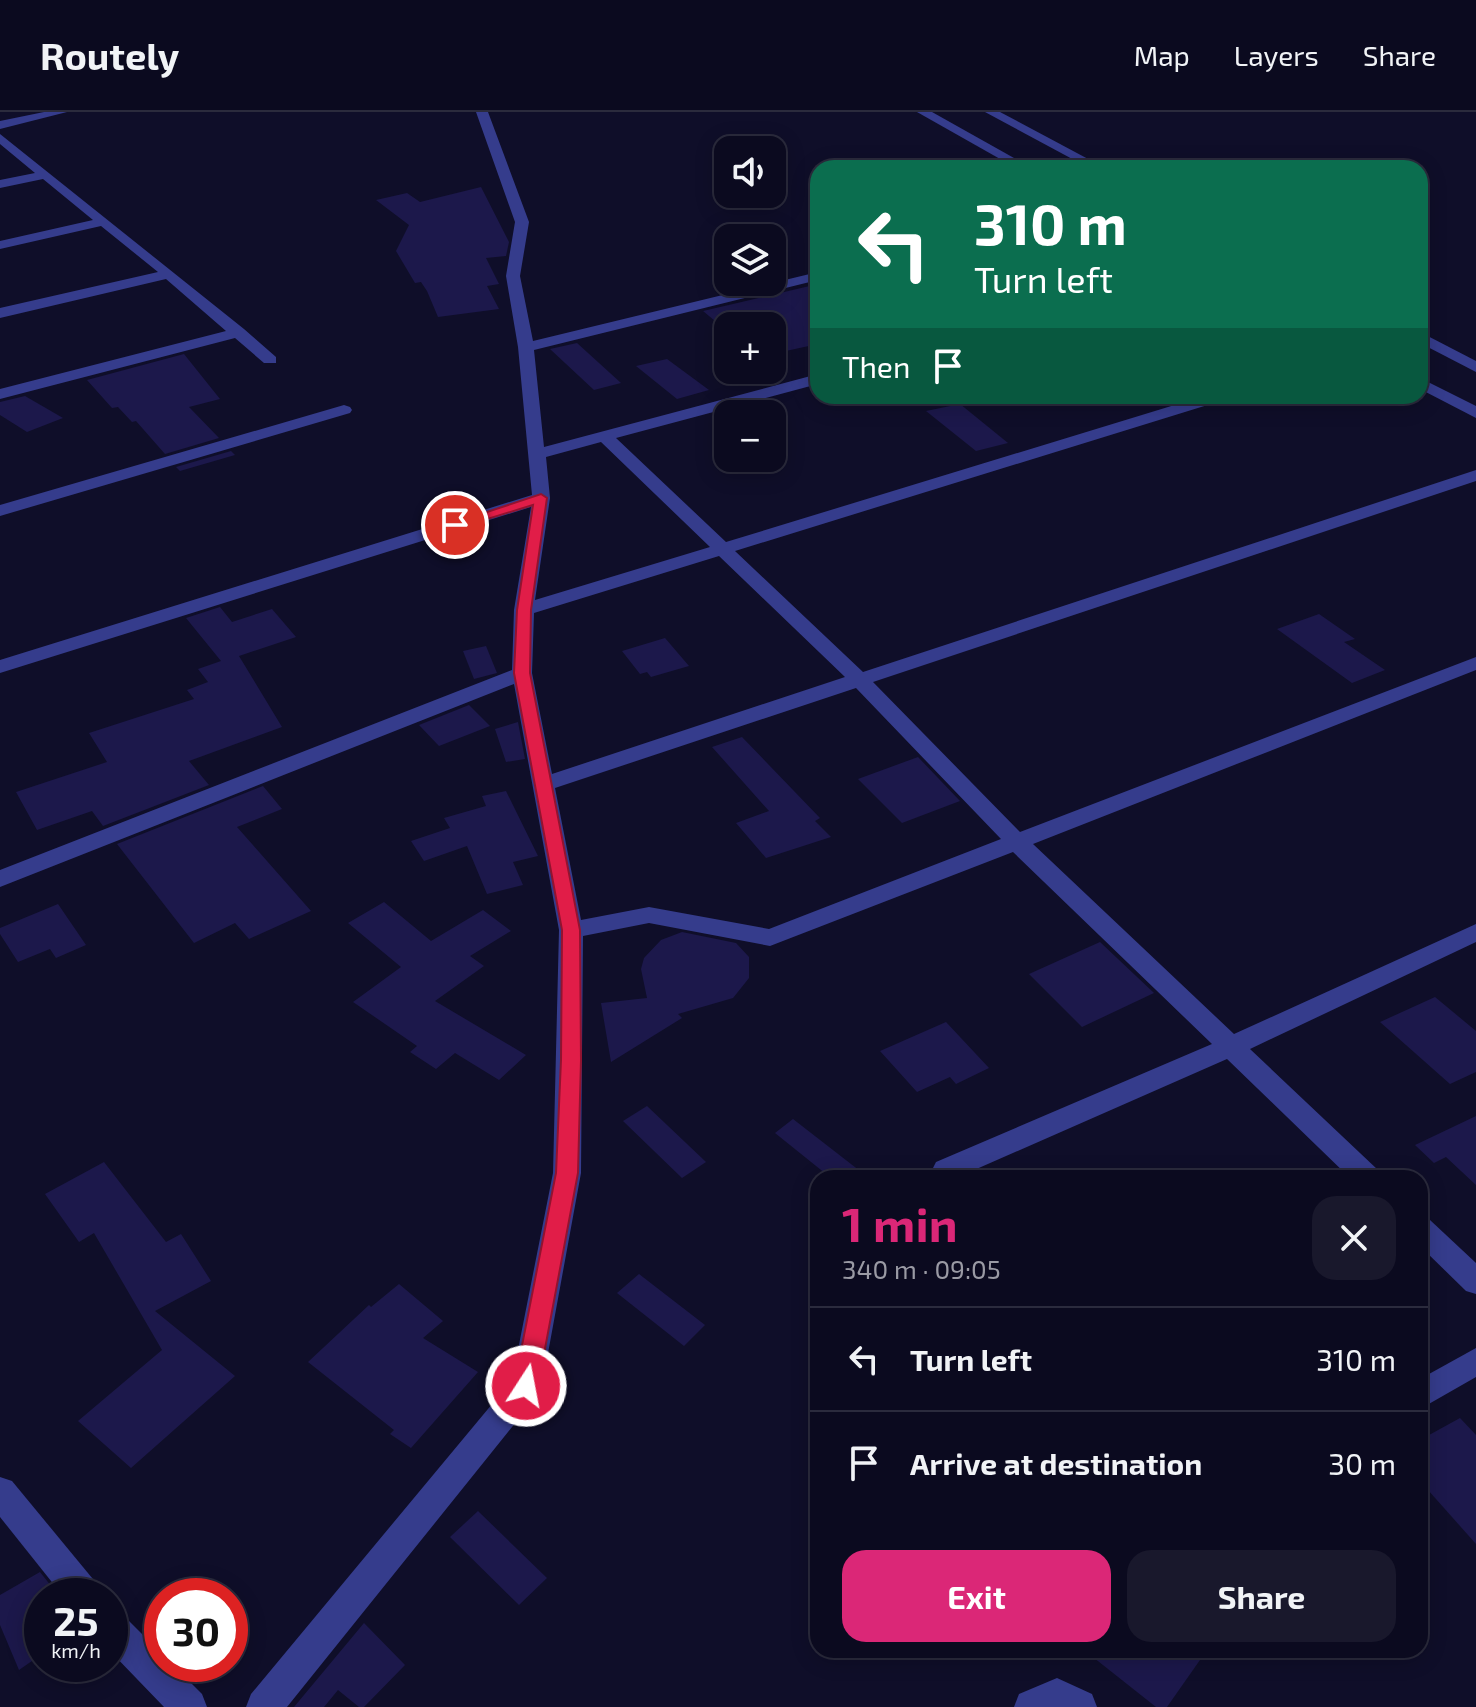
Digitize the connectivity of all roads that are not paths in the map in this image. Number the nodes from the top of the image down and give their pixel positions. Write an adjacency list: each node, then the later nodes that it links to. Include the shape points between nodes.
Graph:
1 (61, 112): 5 (street)
2 (482, 112): 18 (street, via 522,222 513,276)
3 (923, 112): 7 (street)
4 (991, 112): 8 (street)
5 (0, 125)
6 (0, 138): 9 (street)
7 (1011, 160)
8 (1084, 160)
9 (43, 175): 10 (street); 11 (street)
10 (0, 184)
11 (102, 222): 12 (street); 13 (street)
12 (0, 245)
13 (169, 274): 15 (street); 16 (street)
14 (810, 278): 18 (street)
15 (0, 313)
16 (239, 332): 19 (street); 23 (street)
17 (1428, 341): 20 (street)
18 (526, 347): 28 (street)
19 (270, 360)
20 (1476, 367)
21 (810, 381): 27 (street)
22 (1428, 387): 26 (street)
23 (0, 394)
24 (1195, 404): 32 (street)
25 (344, 410): 31 (street)
26 (1476, 413)
27 (603, 435): 28 (street); 32 (street)
28 (535, 455): 30 (street)
29 (1476, 475): 37 (street)
30 (541, 498): 33 (street); 35 (street)
31 (0, 511)
32 (724, 550): 33 (street); 37 (street)
33 (524, 610): 36 (street)
34 (1476, 663): 39 (street)
35 (0, 667)
36 (522, 673): 38 (street); 40 (street)
37 (860, 680): 38 (street); 39 (street)
38 (542, 785): 41 (street)
39 (1017, 842): 41 (street, via 770,938 649,915); 43 (street)
40 (0, 879)
41 (571, 930): 54 (street, via 567,1173 526,1386)
42 (1476, 932): 43 (street)
43 (1230, 1047): 44 (street); 45 (street)
44 (946, 1170)
45 (1360, 1170)
46 (1428, 1236): 47 (street)
47 (1476, 1282)
48 (1476, 1361): 49 (street)
49 (1428, 1390)
50 (0, 1492): 51 (street)
51 (70, 1578)
52 (128, 1644): 53 (street)
53 (189, 1707)
54 (264, 1707)
55 (1032, 1707): 56 (street, via 1057,1696)
56 (1079, 1707)

